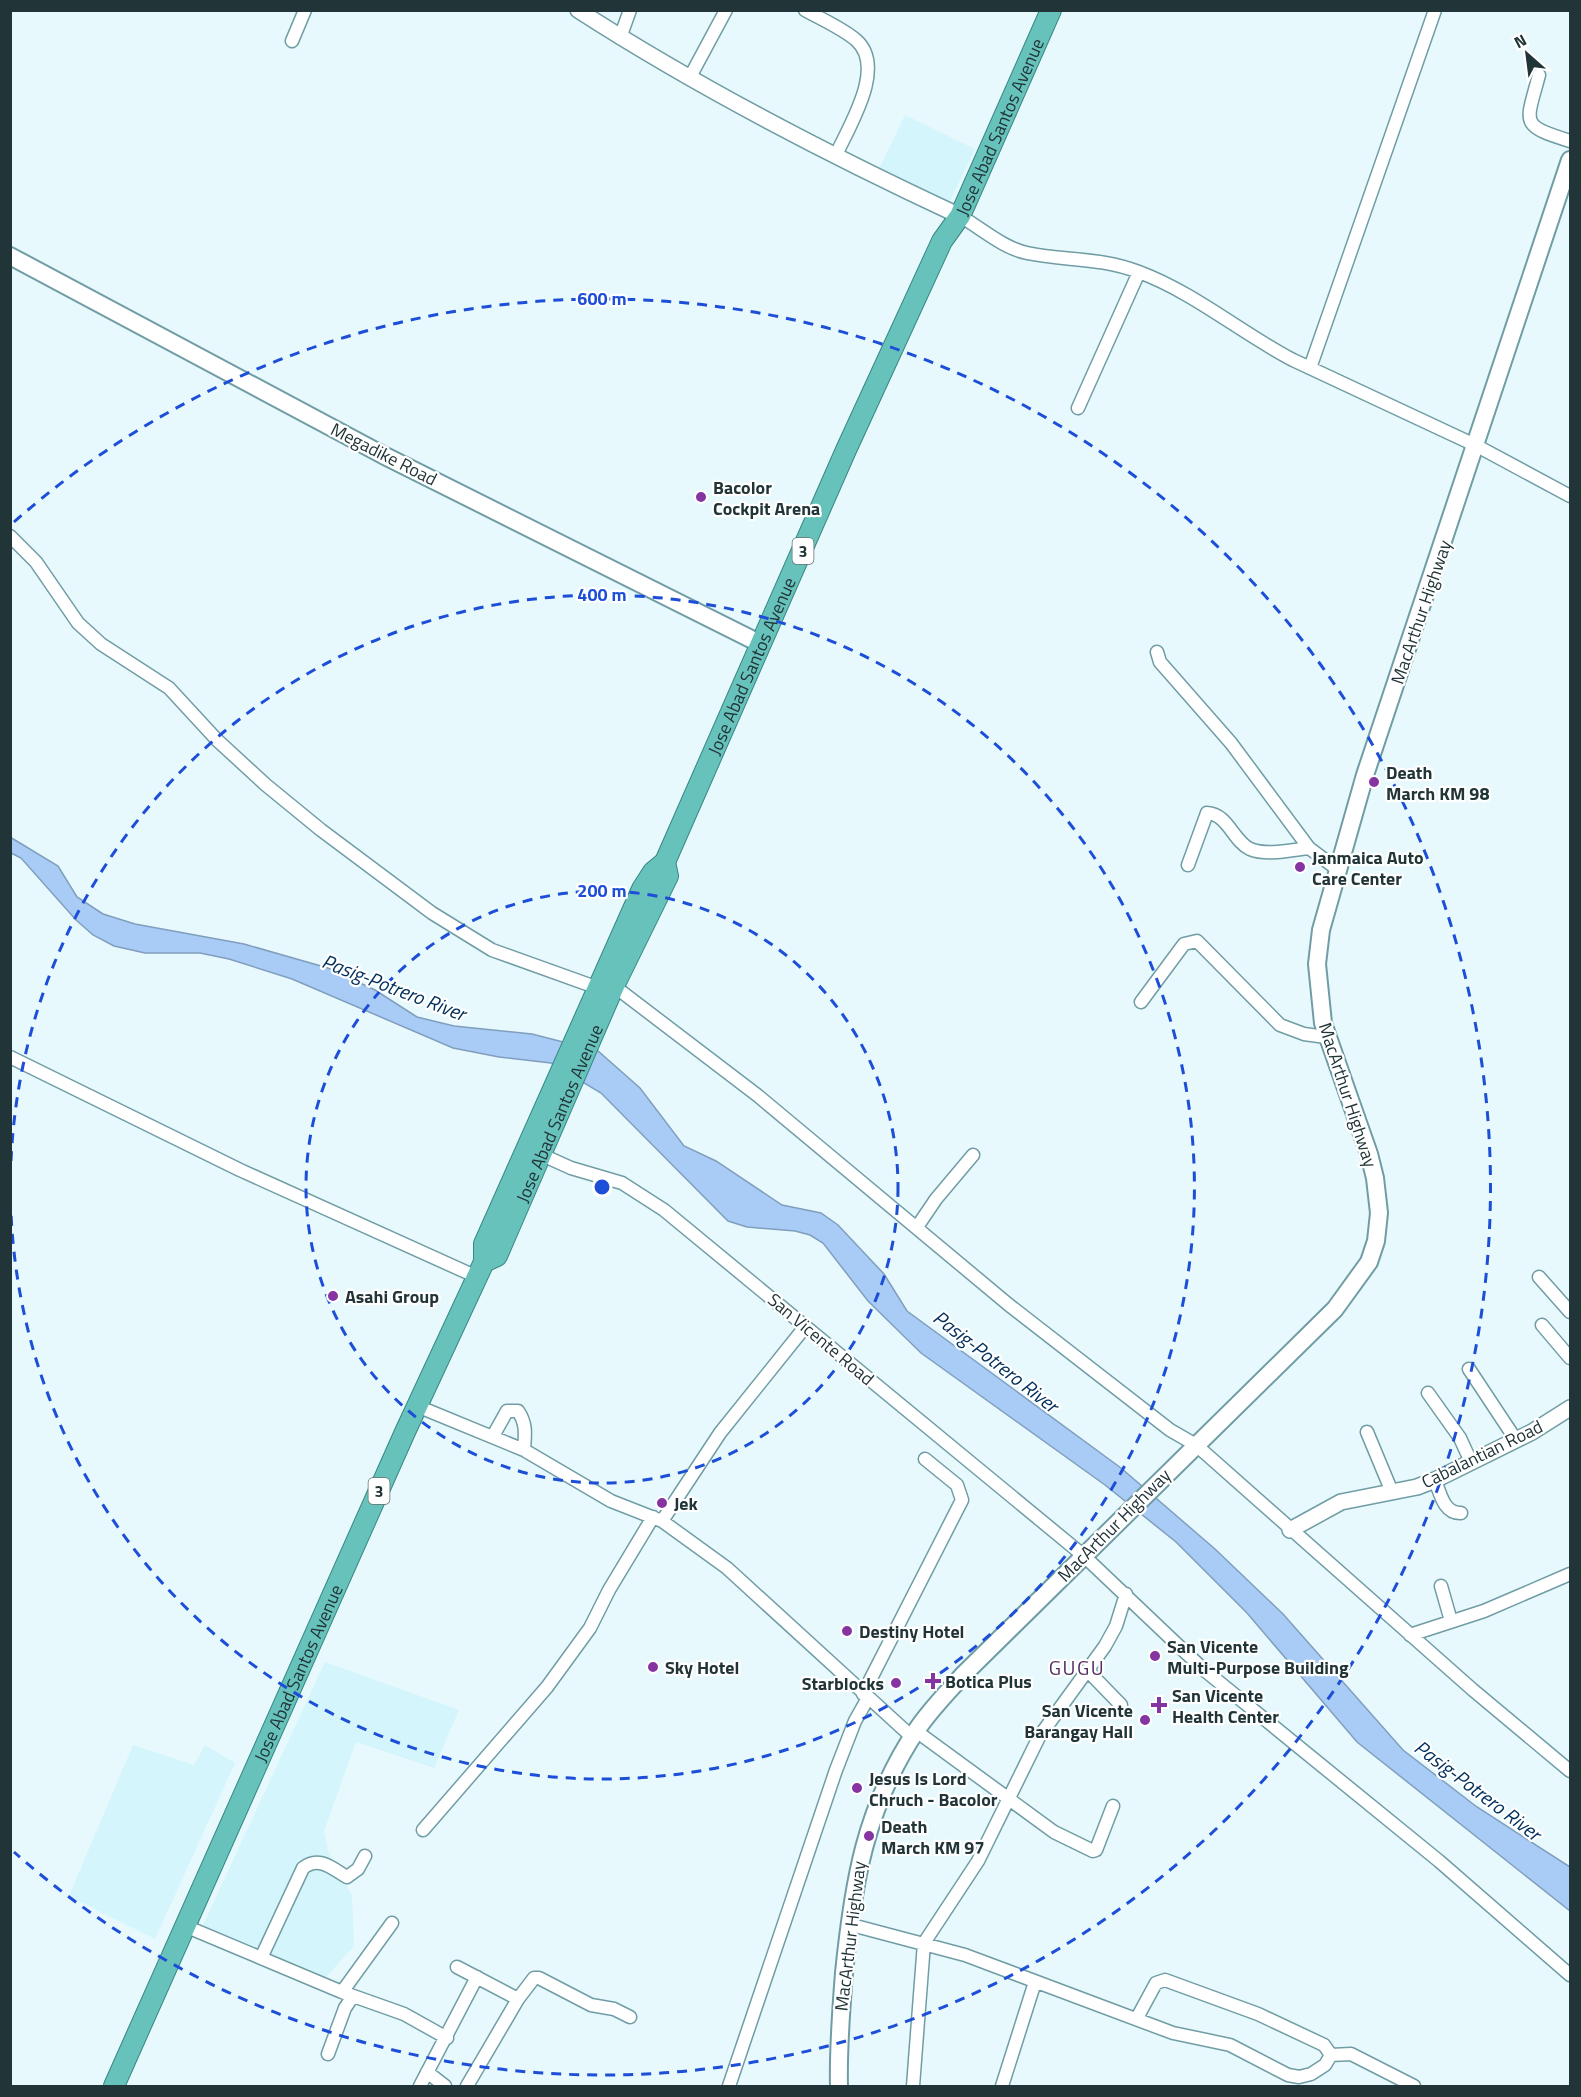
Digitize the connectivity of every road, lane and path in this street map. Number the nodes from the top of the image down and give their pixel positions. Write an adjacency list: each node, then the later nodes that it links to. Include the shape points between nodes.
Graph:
1 (305, 10): 10 (street)
2 (578, 10): 9 (street)
3 (630, 10): 9 (street)
4 (726, 10): 12 (street)
5 (805, 10): 14 (street, via 856,40 870,66 865,89)
6 (1040, 10): 16 (highway, Jose Abad Santos Avenue / 3)
7 (1051, 10): 16 (highway, Jose Abad Santos Avenue / 3)
8 (1435, 10): 19 (street)
9 (620, 38): 12 (street)
10 (292, 41)
11 (1539, 75): 13 (street, via 1528,116 1538,131)
12 (690, 77): 14 (street)
13 (1570, 141)
14 (836, 155): 16 (street)
15 (1570, 161): 21 (main road, MacArthur Highway)
16 (954, 213): 18 (street, via 1027,253 1089,259); 24 (highway, Jose Abad Santos Avenue / 3)
17 (10, 256): 24 (main road, Megadike Road, via 383,455)
18 (1138, 272): 19 (street, via 1197,300 1265,345); 20 (street)
19 (1310, 368): 21 (street)
20 (1078, 408)
21 (1477, 446): 22 (street); 28 (main road, MacArthur Highway)
22 (1570, 496)
23 (10, 536): 29 (street, via 36,562 78,623 101,644 169,688 217,740 321,830 432,913 492,950)
24 (761, 644): 29 (highway, Jose Abad Santos Avenue / 3, via 665,862 642,889)
25 (1157, 652): 26 (street, via 1160,662 1231,743)
26 (1308, 848): 27 (street, via 1252,850 1221,818 1206,813); 28 (street)
27 (1188, 865)
28 (1337, 869): 31 (main road, MacArthur Highway, via 1321,930 1317,964)
29 (604, 992): 33 (highway, Jose Abad Santos Avenue / 3); 35 (street, via 758,1095)
30 (1141, 1002): 31 (street, via 1179,949 1197,941 1280,1025 1304,1034)
31 (1326, 1036): 49 (main road, MacArthur Highway, via 1376,1178 1379,1213 1369,1262 1335,1309)
32 (10, 1057): 36 (street, via 240,1170)
33 (537, 1148): 36 (highway, Jose Abad Santos Avenue / 3, via 497,1256); 40 (street, San Vicente Road, via 571,1168 622,1183 664,1210)
34 (973, 1155): 35 (street)
35 (917, 1227): 49 (street, via 1009,1305)
36 (481, 1269): 44 (highway, Jose Abad Santos Avenue / 3)
37 (1539, 1277): 38 (street)
38 (1570, 1312)
39 (1542, 1325): 41 (street)
40 (805, 1327): 56 (street, via 720,1432); 58 (street, San Vicente Road)
41 (1570, 1358)
42 (1468, 1369): 48 (street)
43 (1428, 1393): 52 (street, via 1460,1438)
44 (417, 1406): 47 (street); 75 (highway, Jose Abad Santos Avenue / 3)
45 (1570, 1408): 48 (street, Cabalantian Road)
46 (1367, 1432): 54 (street)
47 (492, 1436): 50 (street); 50 (street, via 507,1411 518,1411 526,1431)
48 (1516, 1440): 52 (street, Cabalantian Road)
49 (1193, 1448): 57 (street); 58 (main road, MacArthur Highway)
50 (524, 1450): 56 (street, via 611,1501)
51 (925, 1459): 65 (street, via 957,1485 962,1500)
52 (1471, 1462): 53 (street, Cabalantian Road)
53 (1435, 1480): 54 (street, Cabalantian Road); 55 (street, via 1447,1508)
54 (1392, 1492): 57 (street, Cabalantian Road, via 1341,1502)
55 (1461, 1513)
56 (658, 1519): 65 (street, via 727,1568); 71 (street, via 609,1590 590,1628 547,1687)
57 (1290, 1530): 63 (street)
58 (1085, 1554): 61 (street, San Vicente Road); 67 (main road, MacArthur Highway, via 963,1675)
59 (1570, 1574): 62 (street)
60 (1441, 1586): 62 (street)
61 (1126, 1594): 64 (street, via 1116,1626); 79 (street, San Vicente Road, via 1203,1669 1439,1861)
62 (1451, 1621): 63 (street)
63 (1410, 1635): 68 (street)
64 (1087, 1670): 66 (street); 69 (street, via 1039,1737)
65 (866, 1696): 67 (street); 94 (street, via 836,1770)
66 (1121, 1705)
67 (914, 1734): 69 (street); 74 (main road, MacArthur Highway, via 864,1840)
68 (1570, 1771)
69 (1006, 1800): 70 (street, via 1054,1832 1093,1851); 76 (street, via 978,1862)
70 (1113, 1806)
71 (423, 1830)
72 (365, 1856): 77 (street, via 358,1869 347,1877 321,1862 303,1868)
73 (392, 1923): 82 (street)
74 (848, 1923): 76 (street); 95 (main road, MacArthur Highway)
75 (185, 1926): 77 (street); 90 (highway, Jose Abad Santos Avenue / 3)
76 (924, 1943): 81 (street); 96 (street)
77 (261, 1958): 82 (street)
78 (457, 1967): 80 (street)
79 (1570, 1975)
80 (477, 1977): 83 (street); 86 (street)
81 (1035, 1982): 85 (street); 97 (street)
82 (347, 1994): 86 (street, via 404,2014); 87 (street)
83 (518, 1999): 84 (street, via 538,1978 591,2005); 93 (street)
84 (630, 2017)
85 (1137, 2018): 88 (street, via 1184,2036 1230,2045 1288,2075 1311,2074 1325,2065); 88 (street, via 1156,1983 1165,1980 1258,2014 1324,2045)
86 (447, 2038): 89 (street)
87 (328, 2054)
88 (1331, 2055): 98 (street, via 1351,2054)
89 (427, 2072): 91 (street); 92 (street)
90 (114, 2086)
91 (420, 2086)
92 (446, 2086)
93 (467, 2086)
94 (729, 2086)
95 (839, 2086)
96 (913, 2086)
97 (1002, 2086)
98 (1414, 2086)

